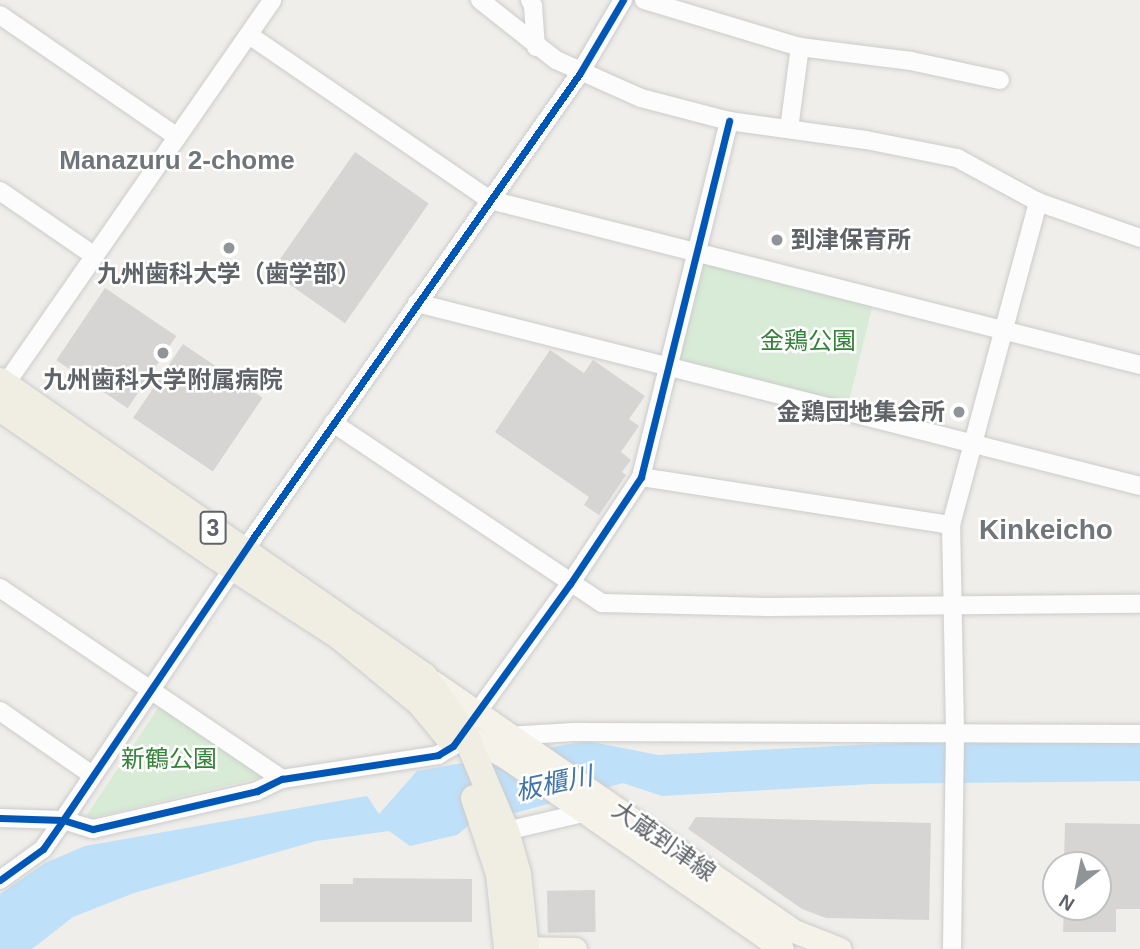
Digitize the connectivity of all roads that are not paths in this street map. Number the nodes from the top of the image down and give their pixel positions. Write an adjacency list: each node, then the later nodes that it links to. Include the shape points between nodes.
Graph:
1 (272, 0): 7 (street)
2 (480, 0): 8 (street)
3 (530, 0): 8 (street)
4 (623, 0): 10 (street)
5 (644, 0): 9 (street)
6 (0, 15): 14 (street)
7 (249, 35): 14 (street); 16 (street)
8 (536, 47): 10 (street)
9 (800, 47): 11 (street, via 911,61); 13 (street)
10 (580, 74): 12 (street, via 641,98); 16 (street)
11 (1000, 80)
12 (729, 121): 13 (street); 19 (street)
13 (789, 129): 17 (street, via 957,158)
14 (176, 136): 20 (street)
15 (0, 191): 20 (street)
16 (490, 200): 19 (street); 21 (street)
17 (1038, 202): 18 (street); 22 (street)
18 (1140, 238)
19 (697, 253): 22 (street); 24 (street)
20 (93, 255): 25 (street)
21 (417, 303): 24 (street); 26 (street)
22 (1002, 330): 23 (street); 27 (street)
23 (1140, 365)
24 (670, 367): 27 (street); 28 (street)
25 (1, 392): 31 (highway, 3)
26 (333, 423): 31 (street); 32 (street)
27 (974, 445): 29 (street); 30 (street)
28 (641, 477): 30 (street); 32 (street)
29 (1140, 486)
30 (951, 525): 34 (street)
31 (240, 560): 36 (street); 41 (highway, 3, via 340,636); 41 (highway, 3, via 424,676)
32 (570, 584): 34 (street, via 602,603 767,607); 41 (street)
33 (0, 588): 36 (street)
34 (952, 603): 35 (street); 38 (street)
35 (1140, 604)
36 (152, 692): 42 (street); 43 (street)
37 (0, 710): 42 (street)
38 (955, 731): 39 (street); 40 (street, via 587,732); 55 (street)
39 (1140, 734)
40 (512, 737): 41 (main road, 大蔵到津線); 54 (main road, 大蔵到津線, via 794,931)
41 (466, 742): 43 (street, via 438,755); 44 (main road, 大蔵到津線, via 510,760); 47 (highway, 3)
42 (92, 775): 46 (street)
43 (282, 779): 46 (street, via 257,791 93,829)
44 (579, 810): 47 (street); 53 (main road, 大蔵到津線)
45 (0, 818): 46 (street)
46 (63, 820): 48 (street, via 43,849)
47 (496, 824): 50 (highway, 3); 51 (highway, 3, via 518,874)
48 (0, 880)
49 (500, 949): 50 (main road)
50 (507, 949): 51 (main road)
51 (526, 949): 52 (main road)
52 (575, 949)
53 (782, 949)
54 (840, 949)
55 (952, 949)

